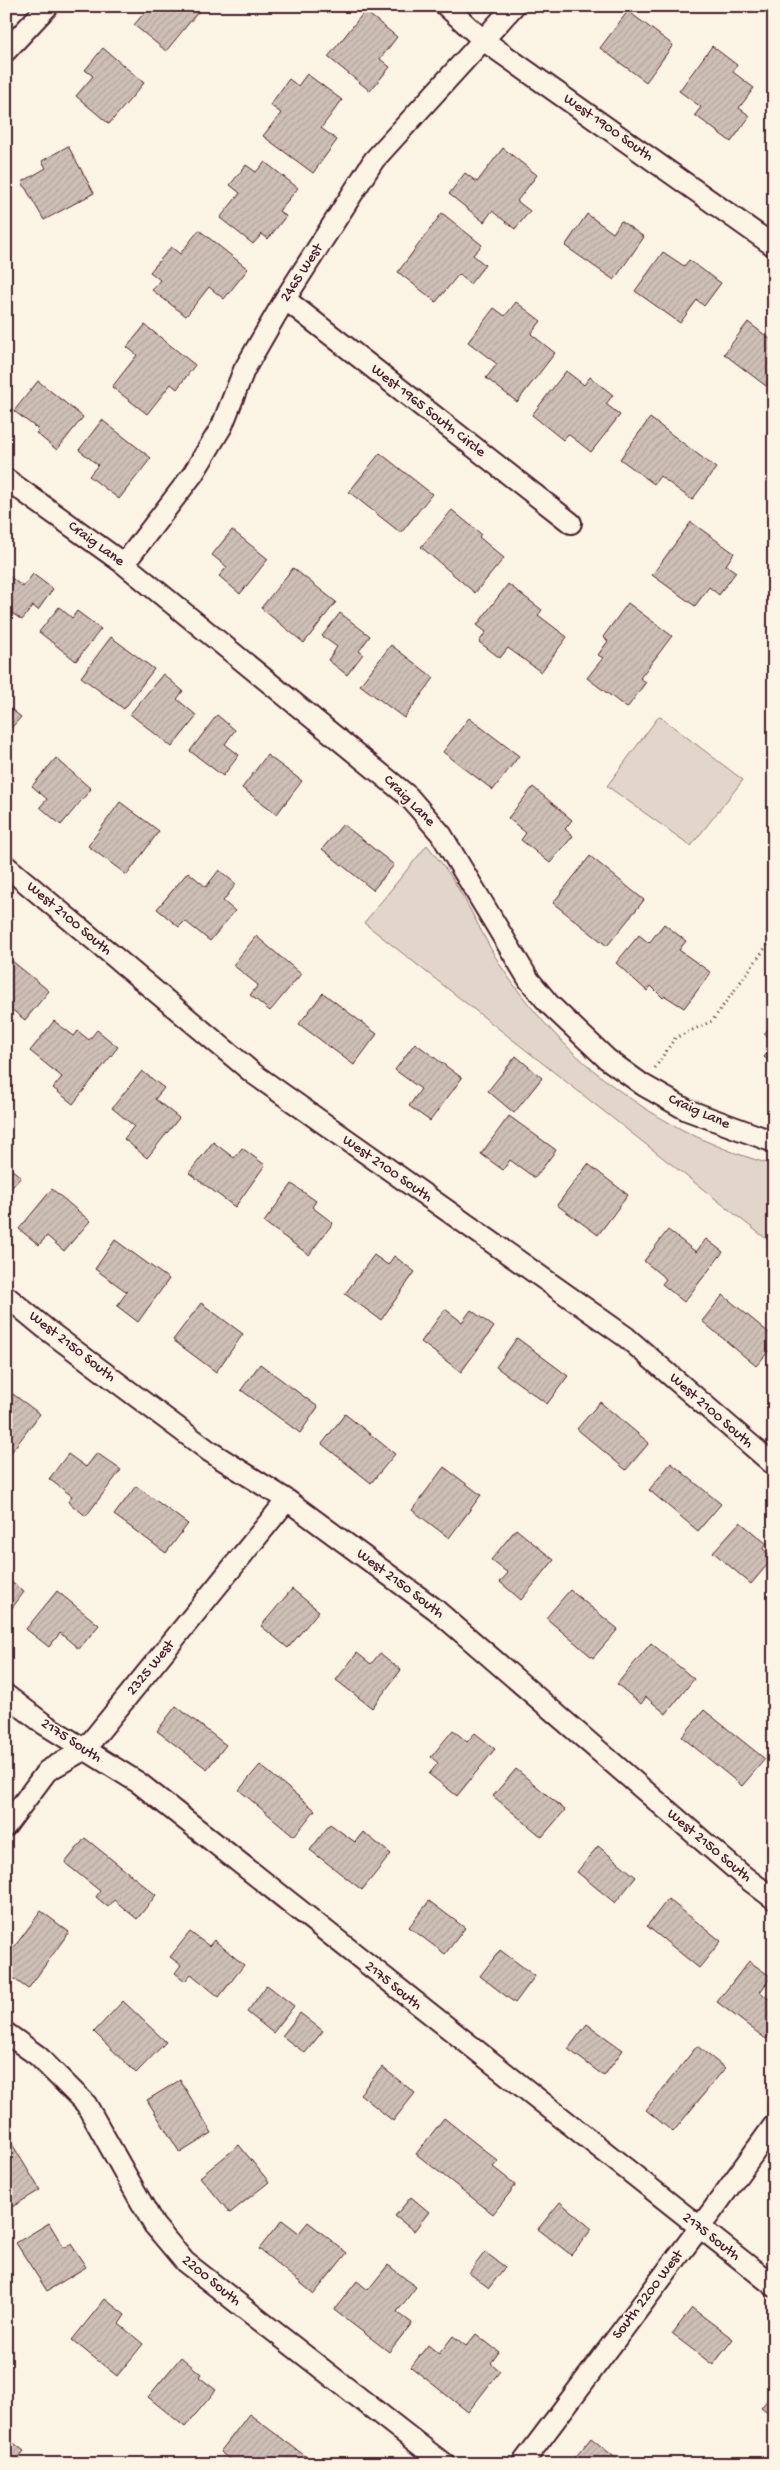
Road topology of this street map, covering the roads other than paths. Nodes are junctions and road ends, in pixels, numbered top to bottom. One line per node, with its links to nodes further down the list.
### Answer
1 (48, 6): 5 (street)
2 (446, 6): 4 (street, West 1900 South)
3 (514, 6): 4 (street, 2465 West)
4 (483, 40): 6 (street, West 1900 South); 7 (street, 2465 West)
5 (6, 51)
6 (774, 246)
7 (285, 299): 9 (street, West 1965 South Circle); 10 (street, 2465 West)
8 (6, 479): 10 (street, Craig Lane)
9 (571, 523)
10 (124, 564): 12 (street, Craig Lane)
11 (6, 866): 14 (street, West 2100 South)
12 (774, 1142)
13 (6, 1296): 15 (street, West 2150 South)
14 (774, 1465)
15 (287, 1500): 17 (street, 2325 West); 19 (street, West 2150 South)
16 (6, 1694): 17 (street, 2175 South)
17 (85, 1750): 18 (street, 2325 West); 22 (street, 2175 South)
18 (6, 1826)
19 (774, 1898)
20 (6, 2033): 24 (street, 2200 South)
21 (774, 2124): 22 (street, South 2200 West)
22 (698, 2228): 23 (street, 2175 South); 25 (street, South 2200 West)
23 (774, 2286)
24 (444, 2464)
25 (522, 2464)

